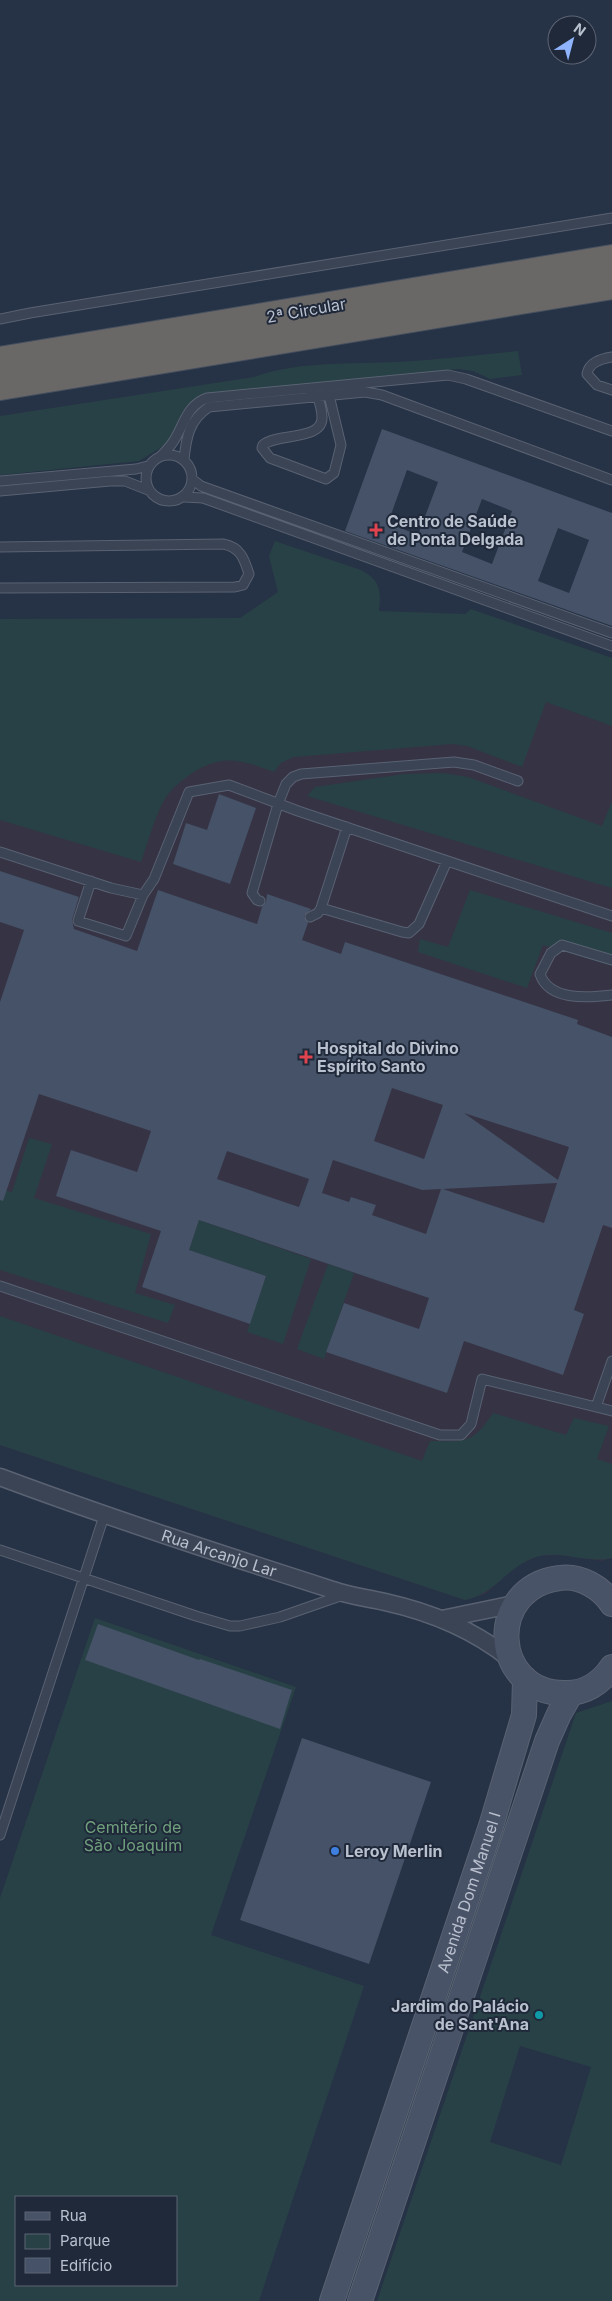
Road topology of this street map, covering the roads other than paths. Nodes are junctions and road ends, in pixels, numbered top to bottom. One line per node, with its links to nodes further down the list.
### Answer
1 (612, 218): 4 (lane)
2 (612, 259): 6 (highway, 2ª Circular)
3 (612, 285): 7 (highway, 2ª Circular)
4 (0, 320)
5 (612, 357): 9 (lane)
6 (0, 361)
7 (0, 386)
8 (328, 390): 10 (lane); 10 (lane); 11 (lane); 16 (lane)
9 (612, 390)
10 (317, 392): 12 (lane); 13 (lane)
11 (612, 431)
12 (161, 456): 13 (lane); 14 (lane)
13 (184, 460): 15 (lane)
14 (148, 466): 17 (lane); 18 (lane)
15 (192, 479): 20 (lane); 23 (lane)
16 (612, 480)
17 (0, 481)
18 (148, 490): 19 (lane); 20 (lane)
19 (0, 491)
20 (184, 496): 24 (lane)
21 (0, 547): 22 (lane)
22 (0, 588)
23 (612, 633)
24 (612, 646)
25 (518, 781): 26 (lane)
26 (278, 804): 27 (lane); 31 (lane); 32 (lane)
27 (347, 828): 29 (lane); 33 (lane)
28 (0, 852): 30 (lane)
29 (447, 861): 33 (lane); 34 (lane)
30 (92, 881): 31 (lane); 31 (lane)
31 (143, 895)
32 (260, 901)
33 (321, 908): 35 (lane)
34 (612, 916)
35 (310, 917)
36 (612, 960): 37 (lane)
37 (612, 996)
38 (0, 1286): 40 (lane)
39 (612, 1361): 40 (lane)
40 (596, 1407): 41 (lane)
41 (612, 1411)
42 (0, 1477): 43 (street, Rua Arcanjo Lar)
43 (104, 1516): 45 (lane); 47 (street, Rua Arcanjo Lar)
44 (0, 1550): 45 (lane)
45 (85, 1578): 47 (lane); 54 (lane)
46 (607, 1592): 48 (main road)
47 (344, 1594): 49 (street, Rua Arcanjo Lar)
48 (515, 1604): 49 (street); 50 (main road)
49 (442, 1619): 50 (street, Rua Arcanjo Lar)
50 (510, 1659): 52 (main road)
51 (612, 1667): 53 (main road)
52 (525, 1679): 53 (main road); 55 (main road, Avenida Dom Manuel I)
53 (572, 1694): 56 (main road, Avenida Dom Manuel I)
54 (0, 1835)
55 (332, 2301)
56 (360, 2301)

